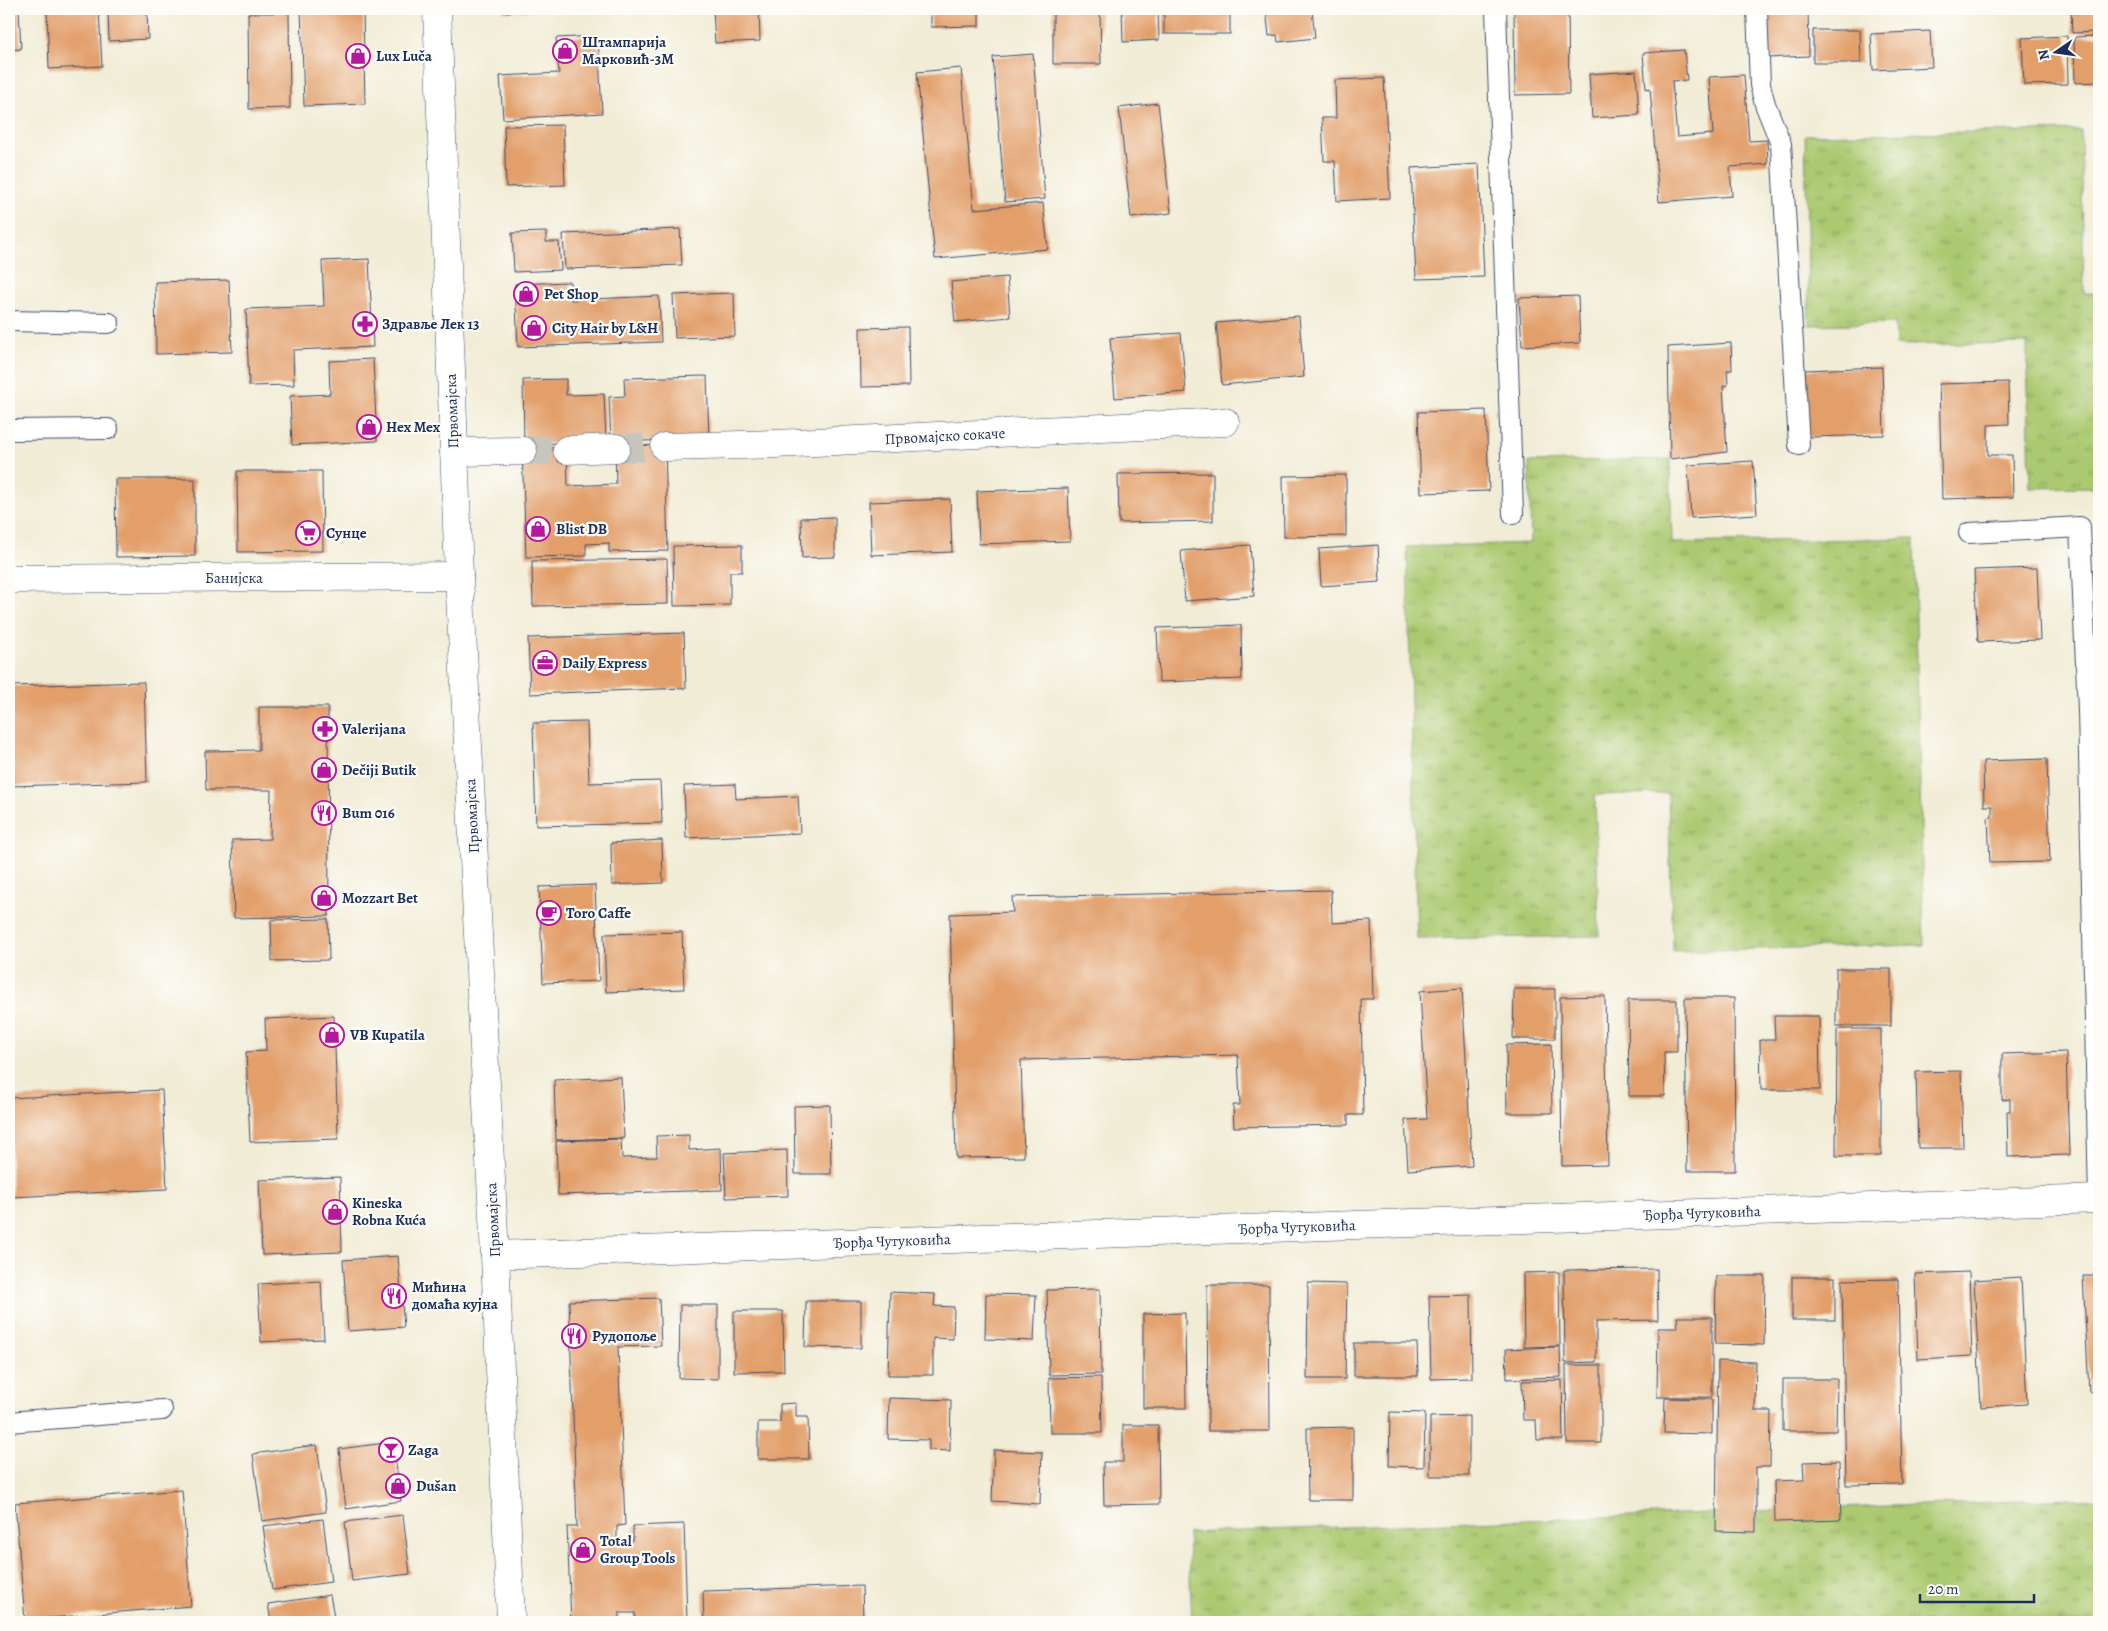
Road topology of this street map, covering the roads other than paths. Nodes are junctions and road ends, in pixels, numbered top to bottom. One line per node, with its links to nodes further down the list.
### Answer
1 (437, 9): 14 (street, Првомајска)
2 (1496, 9): 15 (lane)
3 (1757, 9): 9 (lane)
4 (9, 321): 5 (lane)
5 (109, 323)
6 (1225, 422): 10 (street, Првомајско сокаче)
7 (108, 429): 8 (lane)
8 (9, 430)
9 (1799, 445)
10 (665, 447)
11 (616, 448): 12 (street)
12 (567, 450)
13 (523, 451): 14 (street)
14 (454, 452): 17 (street, Првомајска)
15 (1513, 514)
16 (1969, 533): 19 (lane)
17 (459, 576): 18 (street, Банијска); 21 (street, Првомајска)
18 (9, 579)
19 (2093, 710): 20 (lane)
20 (2099, 1199): 21 (street, Ђорђа Чутуковића)
21 (495, 1255): 24 (street, Првомајска)
22 (162, 1410): 23 (lane)
23 (9, 1422)
24 (512, 1622)

